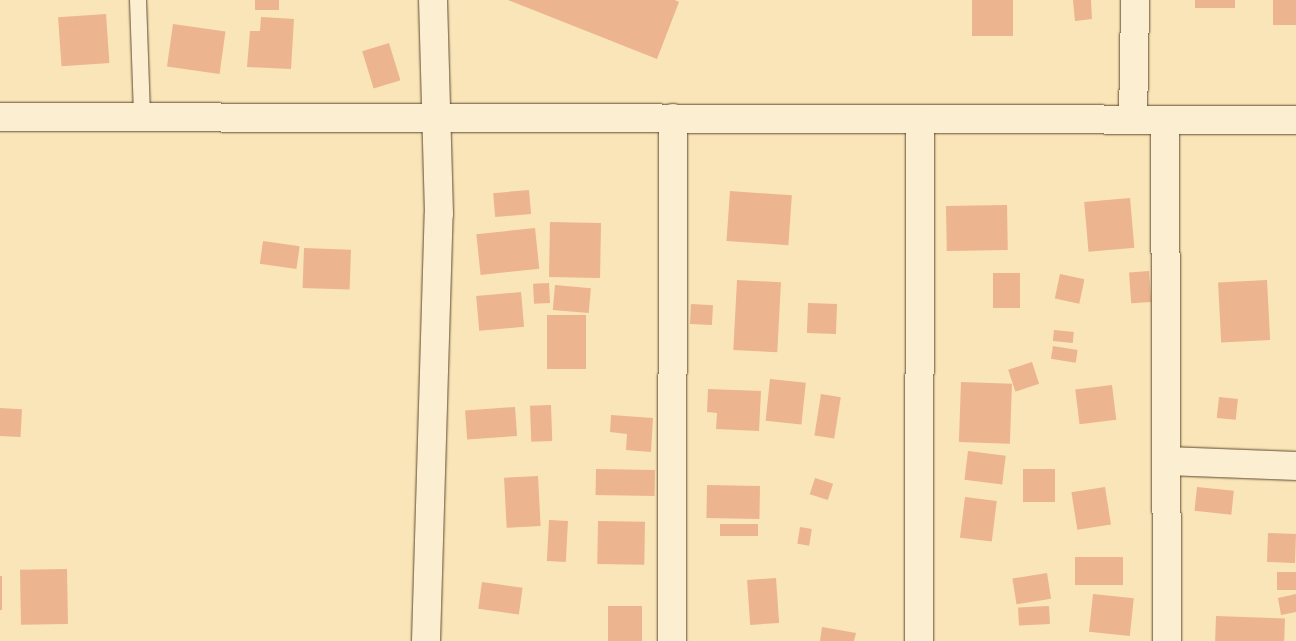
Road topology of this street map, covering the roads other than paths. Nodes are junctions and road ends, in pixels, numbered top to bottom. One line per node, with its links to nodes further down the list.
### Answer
1 (138, 0): 5 (lane)
2 (432, 0): 6 (street)
3 (1135, 0): 9 (street)
4 (0, 117): 5 (street)
5 (142, 117): 6 (street)
6 (434, 118): 7 (street); 14 (street)
7 (673, 118): 8 (street); 15 (street)
8 (920, 119): 9 (street); 16 (street)
9 (1133, 120): 10 (street)
10 (1165, 120): 11 (street); 12 (street)
11 (1296, 120)
12 (1168, 461): 13 (street); 17 (street)
13 (1296, 466)
14 (426, 641)
15 (672, 641)
16 (919, 641)
17 (1167, 641)

